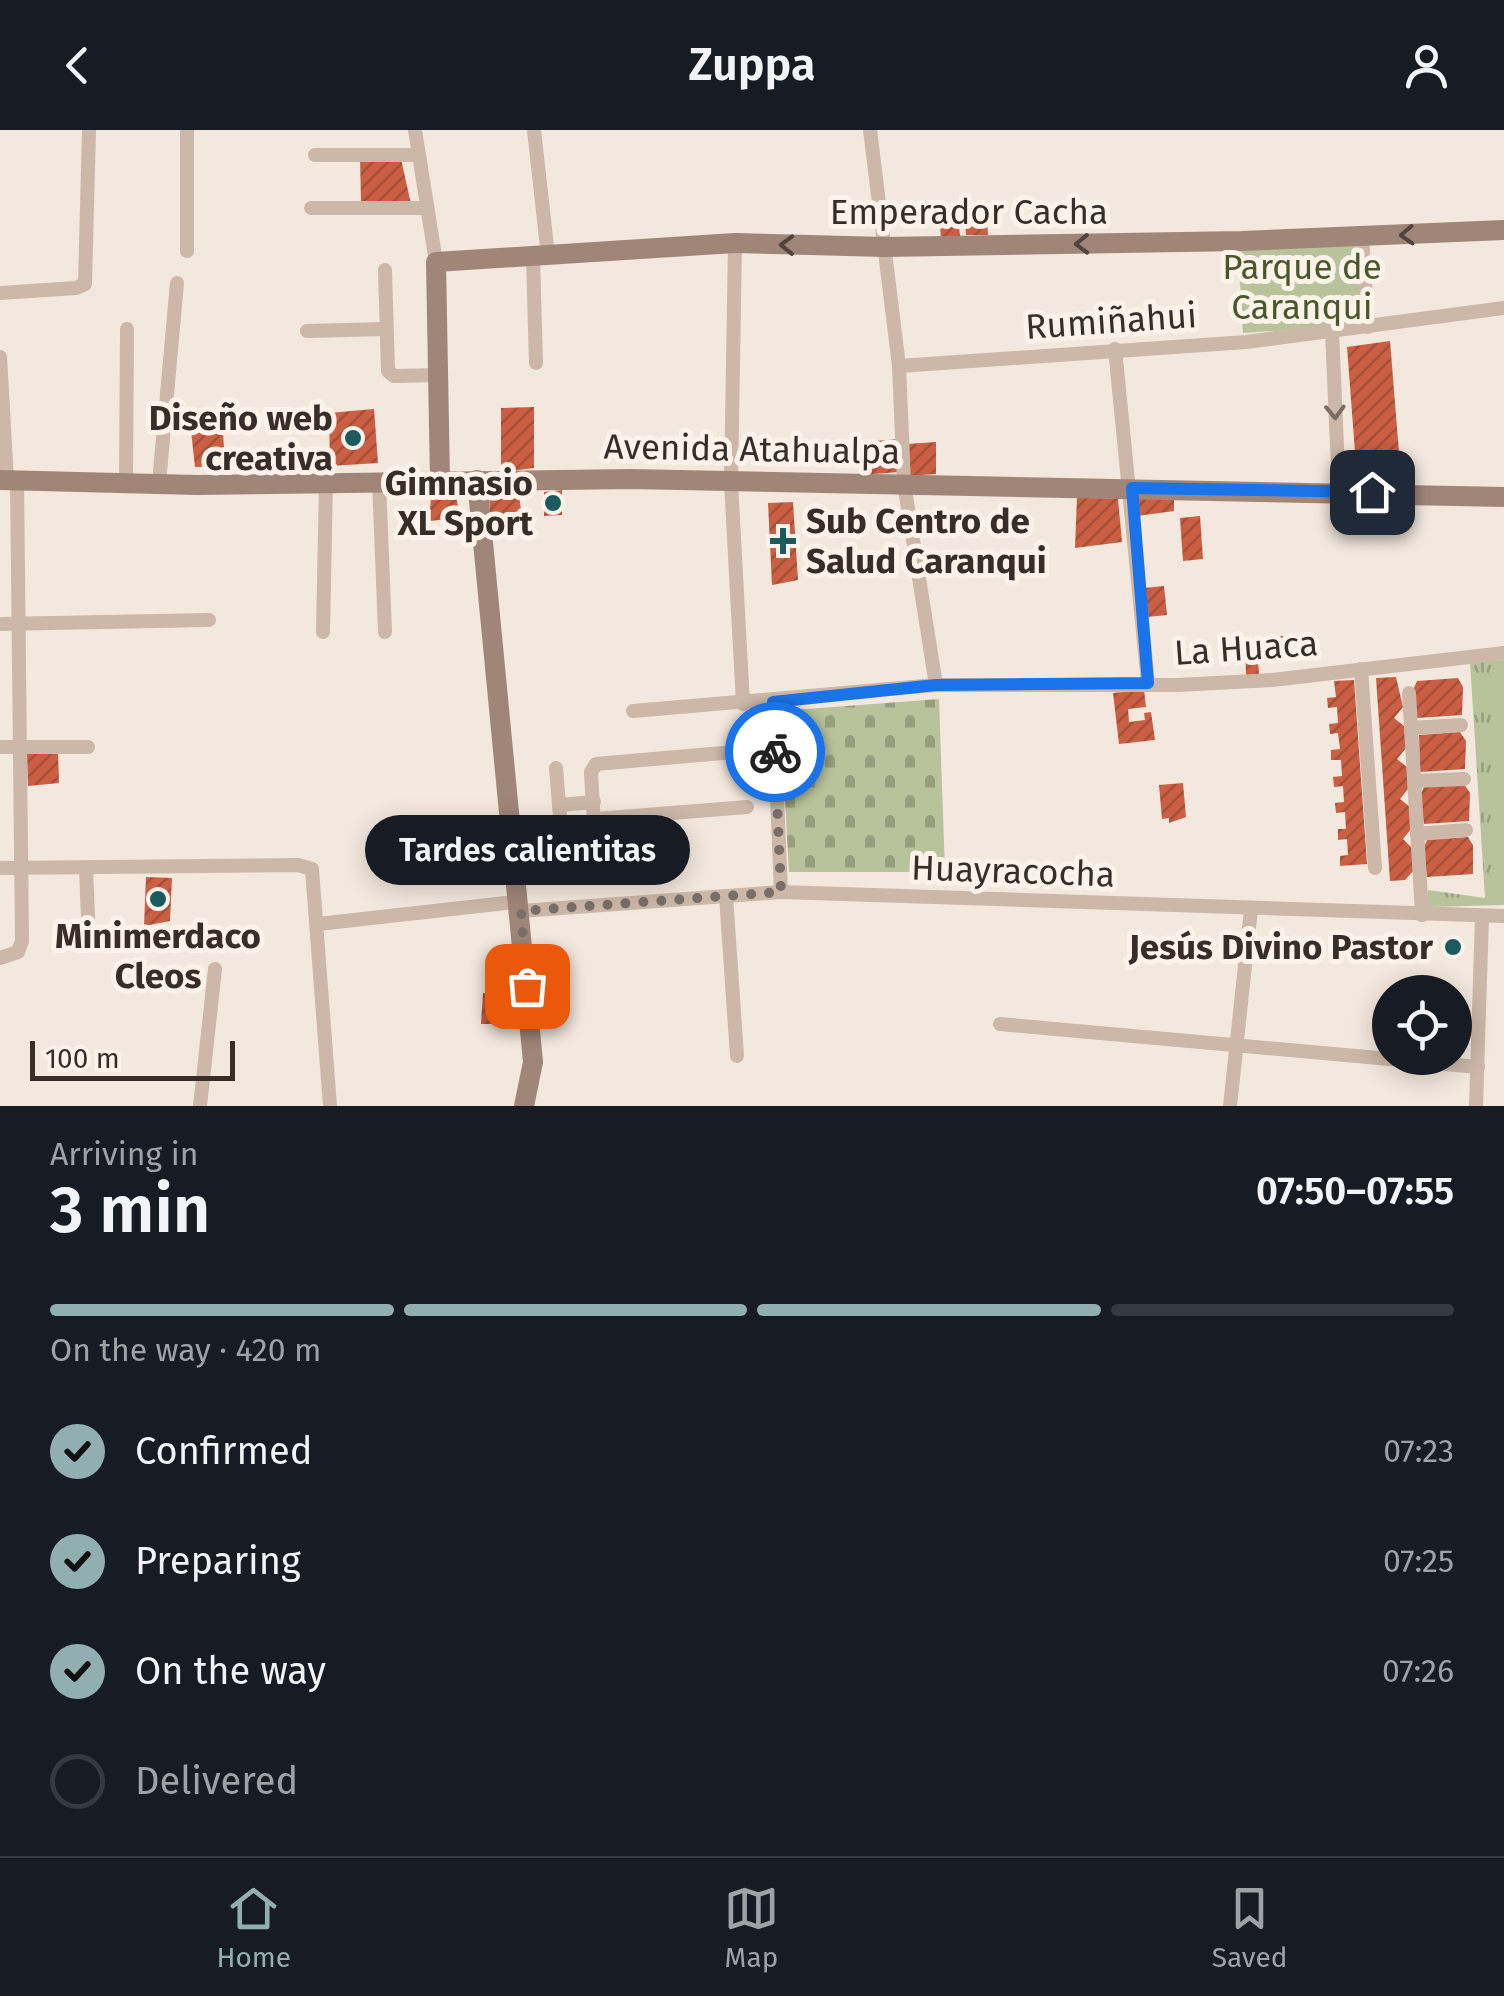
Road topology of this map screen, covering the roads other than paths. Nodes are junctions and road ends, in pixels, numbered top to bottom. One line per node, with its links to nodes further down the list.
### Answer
1 (88, 130): 19 (street)
2 (187, 130): 14 (street)
3 (415, 130): 7 (street)
4 (534, 130): 15 (street)
5 (870, 130): 13 (street)
6 (314, 155): 7 (street)
7 (418, 156): 9 (street)
8 (312, 208): 9 (street)
9 (427, 208): 16 (street)
10 (1504, 230): 11 (street, Emperador Cacha, one-way to 11)
11 (1362, 237): 13 (street, Emperador Cacha, one-way to 13); 21 (street)
12 (734, 244): 13 (street, Emperador Cacha, one-way to 12); 15 (street, Emperador Cacha); 36 (street)
13 (885, 247): 29 (street)
14 (187, 251)
15 (540, 257): 16 (street, Emperador Cacha); 28 (street)
16 (436, 262): 30 (street)
17 (385, 270): 23 (street)
18 (176, 283): 38 (street)
19 (0, 293)
20 (1504, 308): 21 (street, Rumiñahui)
21 (1368, 327): 25 (street, Rumiñahui)
22 (127, 329): 37 (street)
23 (386, 329): 24 (street); 30 (street)
24 (307, 332)
25 (1332, 332): 26 (street, Rumiñahui); 41 (street, one-way to 41)
26 (1115, 349): 29 (street, Rumiñahui); 40 (street)
27 (0, 356): 31 (street)
28 (536, 362)
29 (900, 366): 39 (street)
30 (441, 375): 32 (street)
31 (8, 480): 37 (street, Avenida Atahualpa); 45 (street)
32 (440, 480): 33 (street, Avenida Atahualpa); 35 (street, Avenida Atahualpa)
33 (476, 480): 36 (street, Avenida Atahualpa); 72 (street)
34 (326, 482): 35 (street, Avenida Atahualpa); 38 (street, Avenida Atahualpa); 46 (street)
35 (380, 482): 47 (street)
36 (731, 482): 39 (street, Avenida Atahualpa); 54 (street)
37 (126, 483): 38 (street, Avenida Atahualpa)
38 (160, 483)
39 (904, 484): 40 (street, Avenida Atahualpa); 51 (street)
40 (1132, 488): 41 (street, Avenida Atahualpa); 50 (street)
41 (1339, 491): 42 (street, Avenida Atahualpa)
42 (1504, 497)
43 (209, 620): 45 (street)
44 (0, 624): 45 (street)
45 (19, 624): 60 (street)
46 (323, 632)
47 (384, 632)
48 (1504, 653): 49 (street, La Huaca)
49 (1362, 669): 50 (street, La Huaca); 76 (street)
50 (1148, 683): 51 (street, La Huaca)
51 (936, 685): 53 (street, La Huaca)
52 (1409, 693): 57 (street)
53 (773, 702): 54 (street, La Huaca); 77 (street)
54 (743, 704): 55 (street, La Huaca)
55 (633, 711)
56 (1461, 725): 57 (street)
57 (1411, 728): 64 (street)
58 (0, 747): 60 (street)
59 (88, 747): 60 (street)
60 (21, 748): 74 (street)
61 (746, 751): 65 (street)
62 (556, 768): 66 (street)
63 (1464, 779): 64 (street)
64 (1414, 782): 70 (street)
65 (594, 802): 66 (street); 68 (street)
66 (559, 806): 71 (street)
67 (747, 807): 68 (street)
68 (596, 820): 71 (street)
69 (1466, 830): 70 (street)
70 (1417, 834): 81 (street)
71 (563, 847): 72 (street)
72 (515, 850): 79 (street)
73 (0, 868): 74 (street)
74 (23, 868): 75 (street); 86 (street)
75 (86, 868): 84 (street); 85 (street)
76 (1375, 868)
77 (781, 892): 78 (street, Huayracocha); 80 (street, Huayracocha)
78 (726, 896): 79 (street, Huayracocha); 90 (street)
79 (514, 907): 84 (street, Huayracocha); 94 (street)
80 (1251, 910): 81 (street, Huayracocha); 89 (street)
81 (1422, 915): 82 (street, Huayracocha)
82 (1482, 916): 83 (street, Huayracocha); 91 (street)
83 (1504, 916)
84 (318, 924): 93 (street)
85 (89, 942)
86 (0, 958)
87 (215, 969): 92 (street)
88 (1000, 1024): 89 (street)
89 (1236, 1047): 91 (street); 95 (street)
90 (737, 1056)
91 (1478, 1068): 96 (street)
92 (200, 1106)
93 (330, 1106)
94 (524, 1106)
95 (1230, 1106)
96 (1476, 1106)

